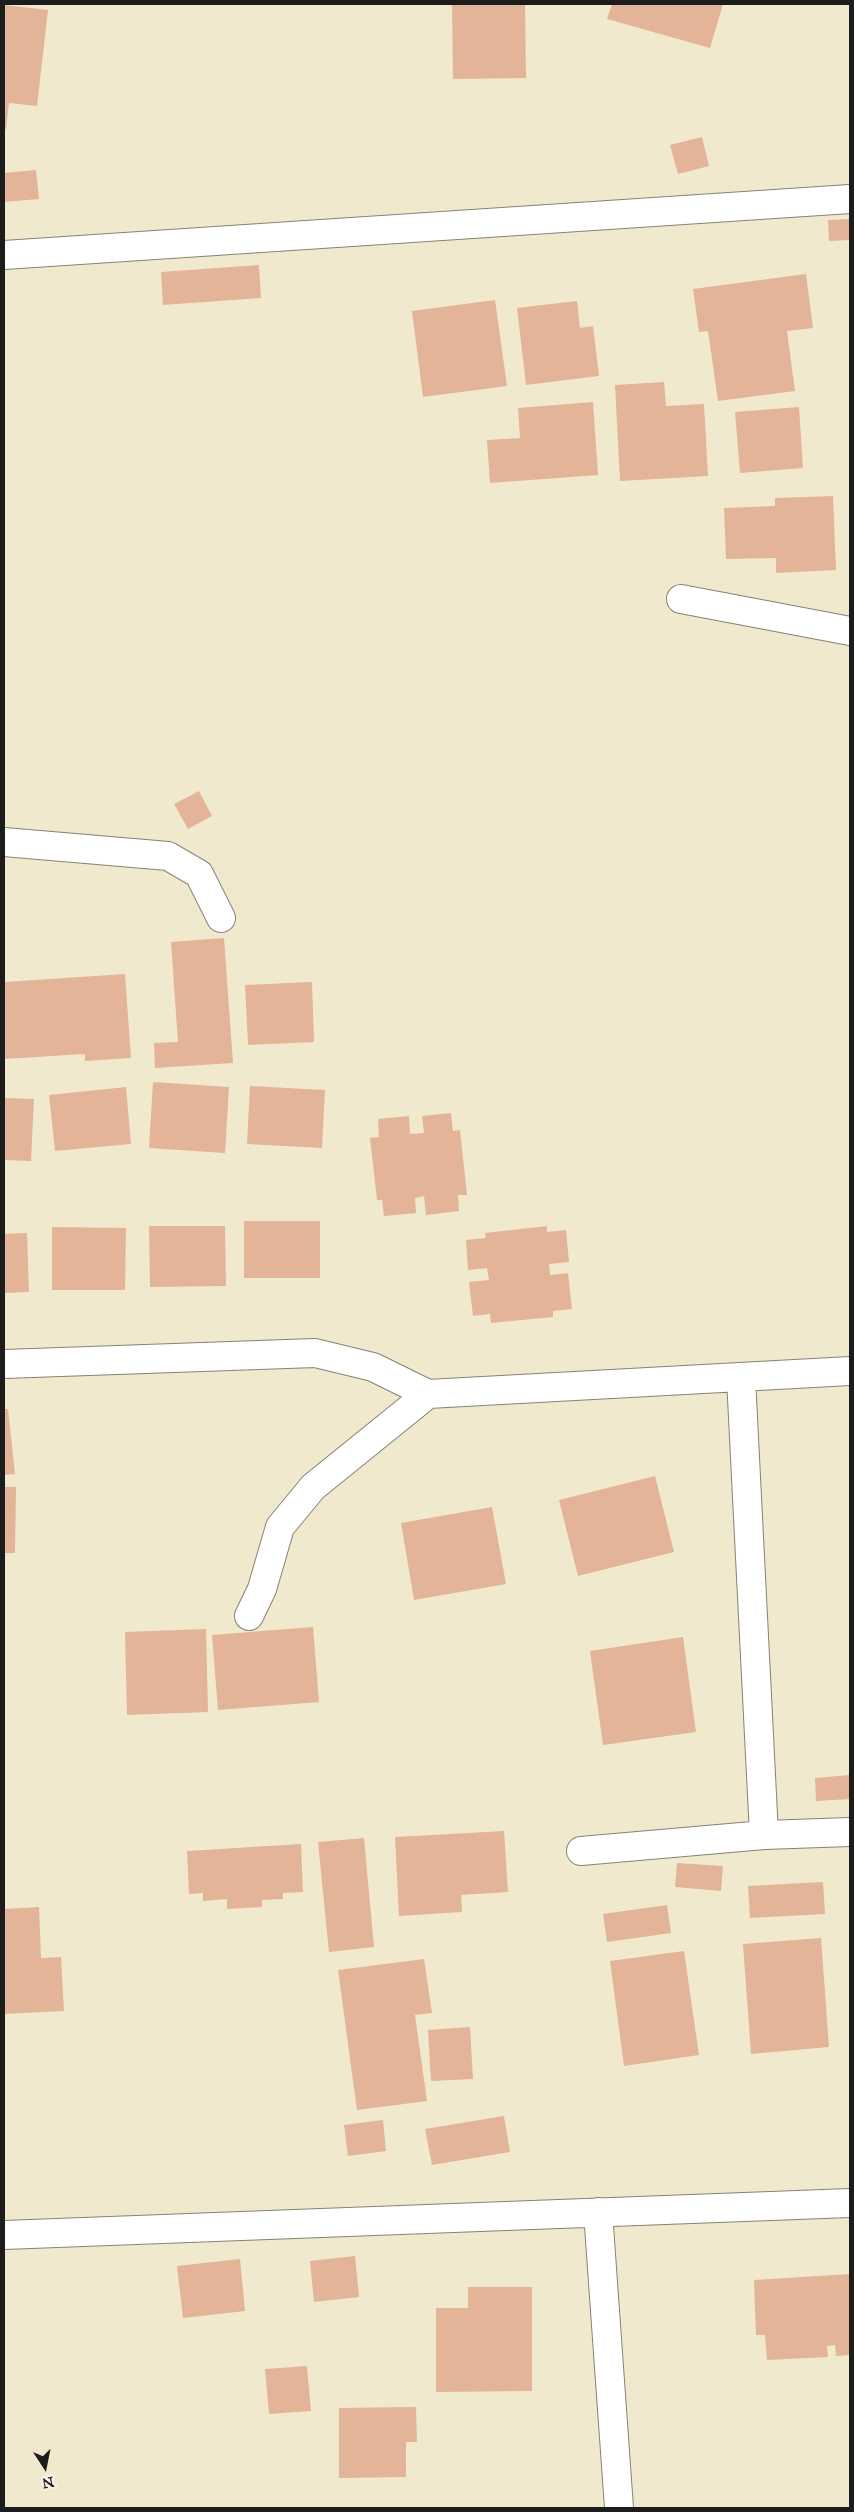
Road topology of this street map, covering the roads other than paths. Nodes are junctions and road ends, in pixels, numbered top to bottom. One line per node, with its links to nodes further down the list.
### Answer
1 (850, 199): 2 (street)
2 (4, 255)
3 (681, 599): 4 (street)
4 (850, 631)
5 (4, 842): 6 (street)
6 (221, 918)
7 (4, 1364): 10 (street)
8 (850, 1371): 9 (street)
9 (741, 1378): 10 (street); 13 (street)
10 (428, 1394): 11 (street)
11 (250, 1616)
12 (850, 1832): 13 (street)
13 (764, 1836): 14 (street)
14 (581, 1851)
15 (850, 2203): 16 (street)
16 (598, 2212): 17 (street); 18 (street)
17 (4, 2235)
18 (619, 2508)

